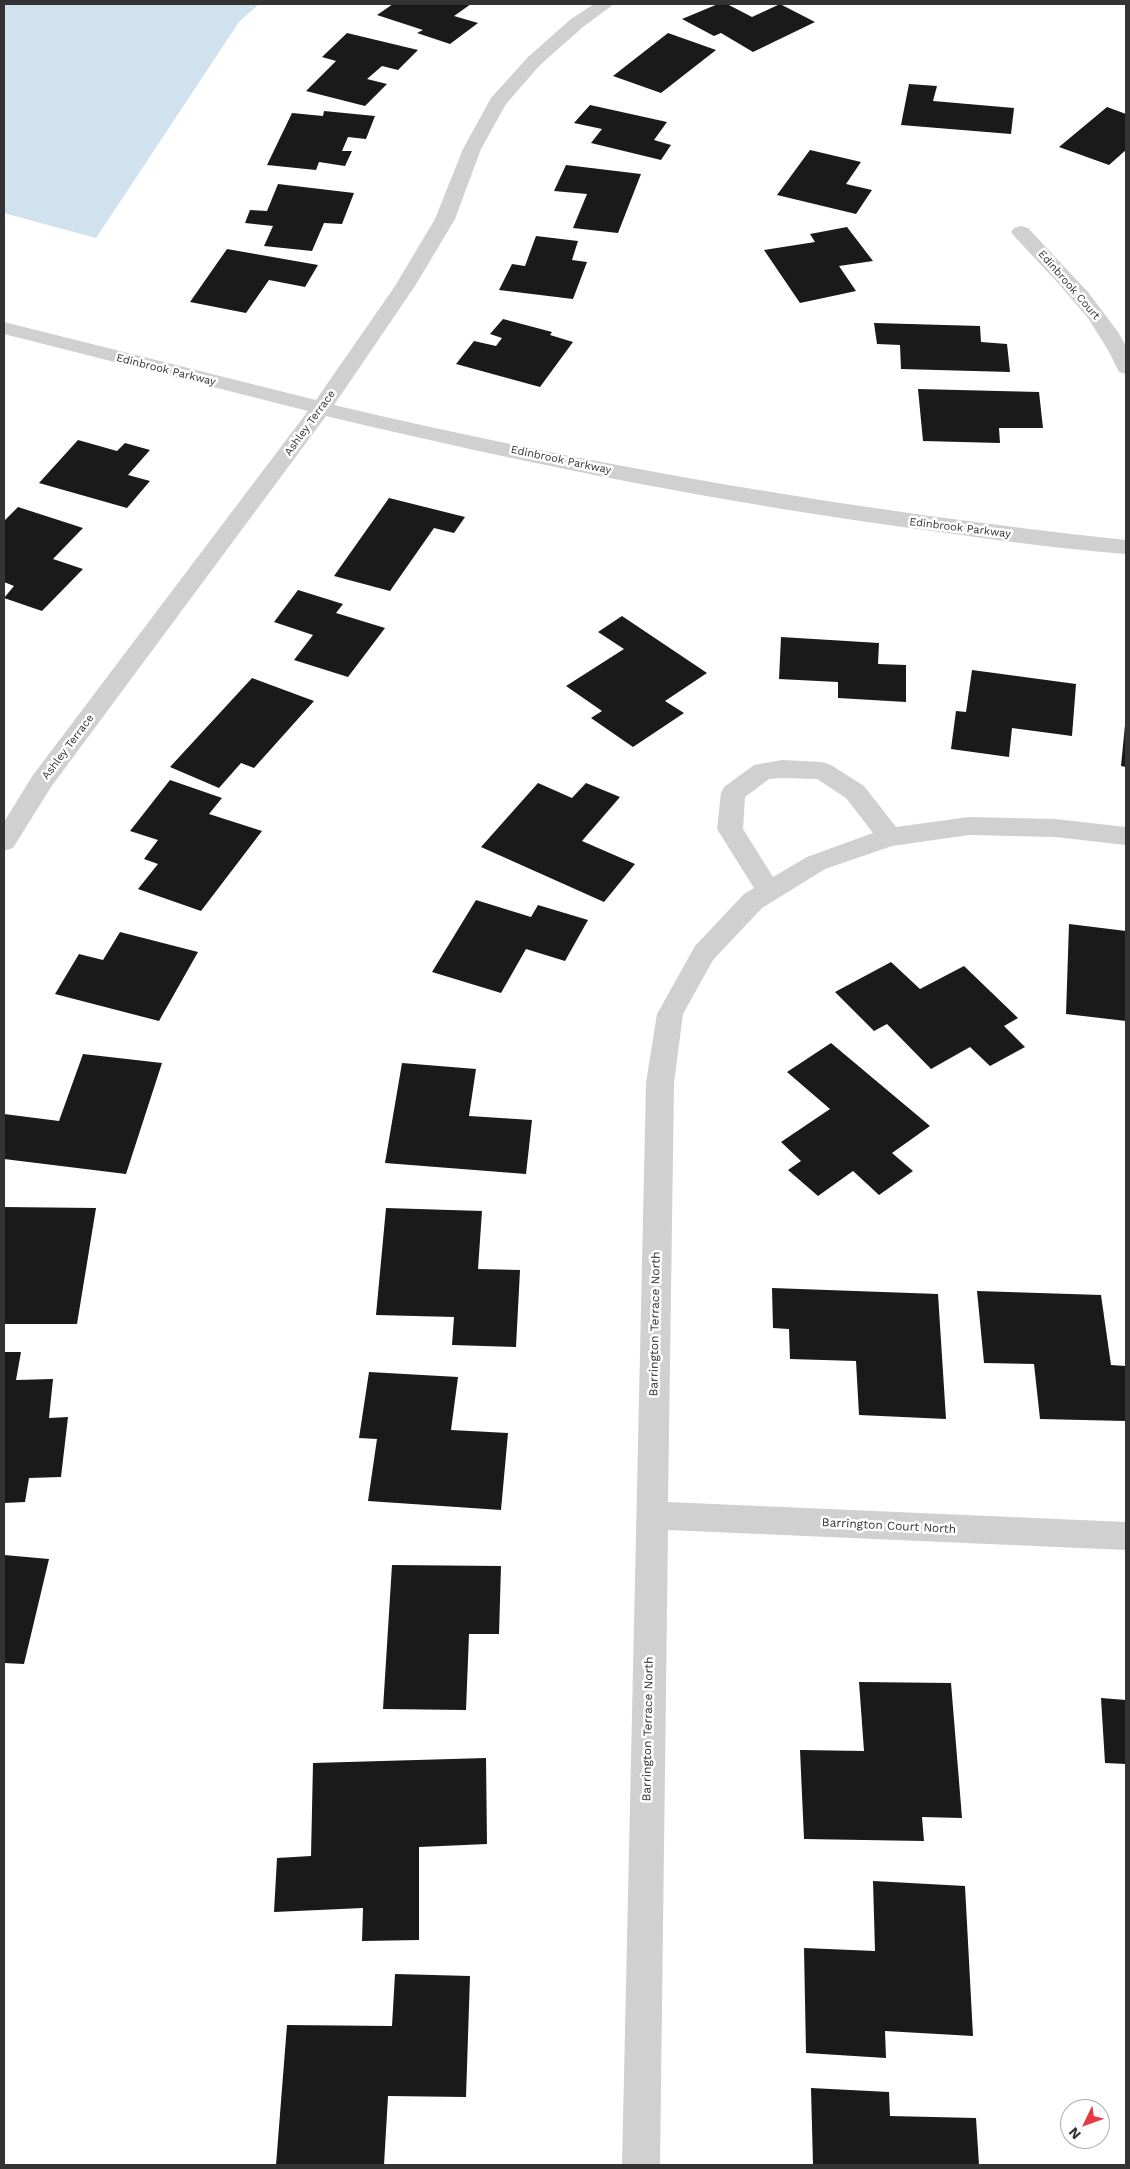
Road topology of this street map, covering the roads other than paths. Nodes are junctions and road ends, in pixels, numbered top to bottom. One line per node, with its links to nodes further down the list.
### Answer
1 (605, 4): 5 (street, Ashley Terrace)
2 (1021, 232): 4 (street, Edinbrook Court)
3 (4, 328): 5 (street, Edinbrook Parkway)
4 (1126, 368)
5 (321, 408): 6 (street, Edinbrook Parkway); 9 (street, Ashley Terrace)
6 (1126, 547)
7 (1126, 836): 8 (street, Barrington Terrace North)
8 (890, 837): 10 (street, Barrington Terrace North); 10 (street)
9 (4, 842)
10 (769, 892): 11 (street, Barrington Terrace North)
11 (651, 1515): 12 (street, Barrington Court North); 13 (street, Barrington Terrace North)
12 (1126, 1536)
13 (641, 2165)

